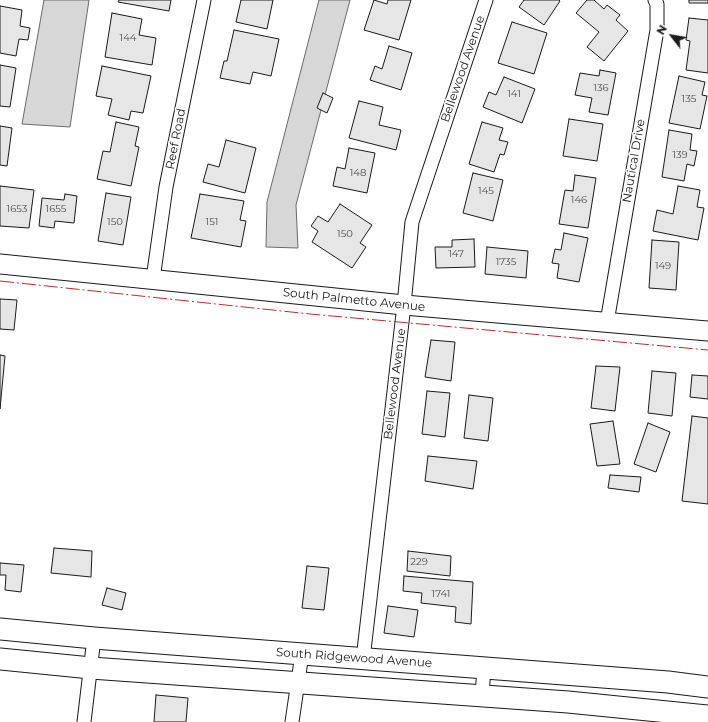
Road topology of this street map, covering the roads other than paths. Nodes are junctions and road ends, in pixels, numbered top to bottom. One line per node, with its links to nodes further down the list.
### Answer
1 (204, 0): 5 (street, Reef Road)
2 (486, 0): 6 (street, Bellewood Avenue)
3 (655, 0): 7 (street, Nautical Drive)
4 (0, 264): 5 (street, South Palmetto Avenue)
5 (153, 279): 6 (street, South Palmetto Avenue)
6 (404, 305): 7 (street, South Palmetto Avenue); 13 (street, Bellewood Avenue)
7 (607, 322): 8 (street, South Palmetto Avenue)
8 (708, 331)
9 (0, 629): 10 (main road, South Ridgewood Avenue)
10 (94, 638): 11 (main road, South Ridgewood Avenue); 14 (street)
11 (302, 654): 13 (main road, South Ridgewood Avenue); 16 (street)
12 (0, 659): 14 (main road)
13 (363, 659): 15 (main road, South Ridgewood Avenue)
14 (91, 668): 16 (main road); 20 (street)
15 (484, 668): 17 (main road, South Ridgewood Avenue); 18 (street)
16 (298, 682): 18 (main road); 21 (street)
17 (708, 687)
18 (482, 695): 19 (main road)
19 (708, 716)
20 (84, 722)
21 (292, 722)

